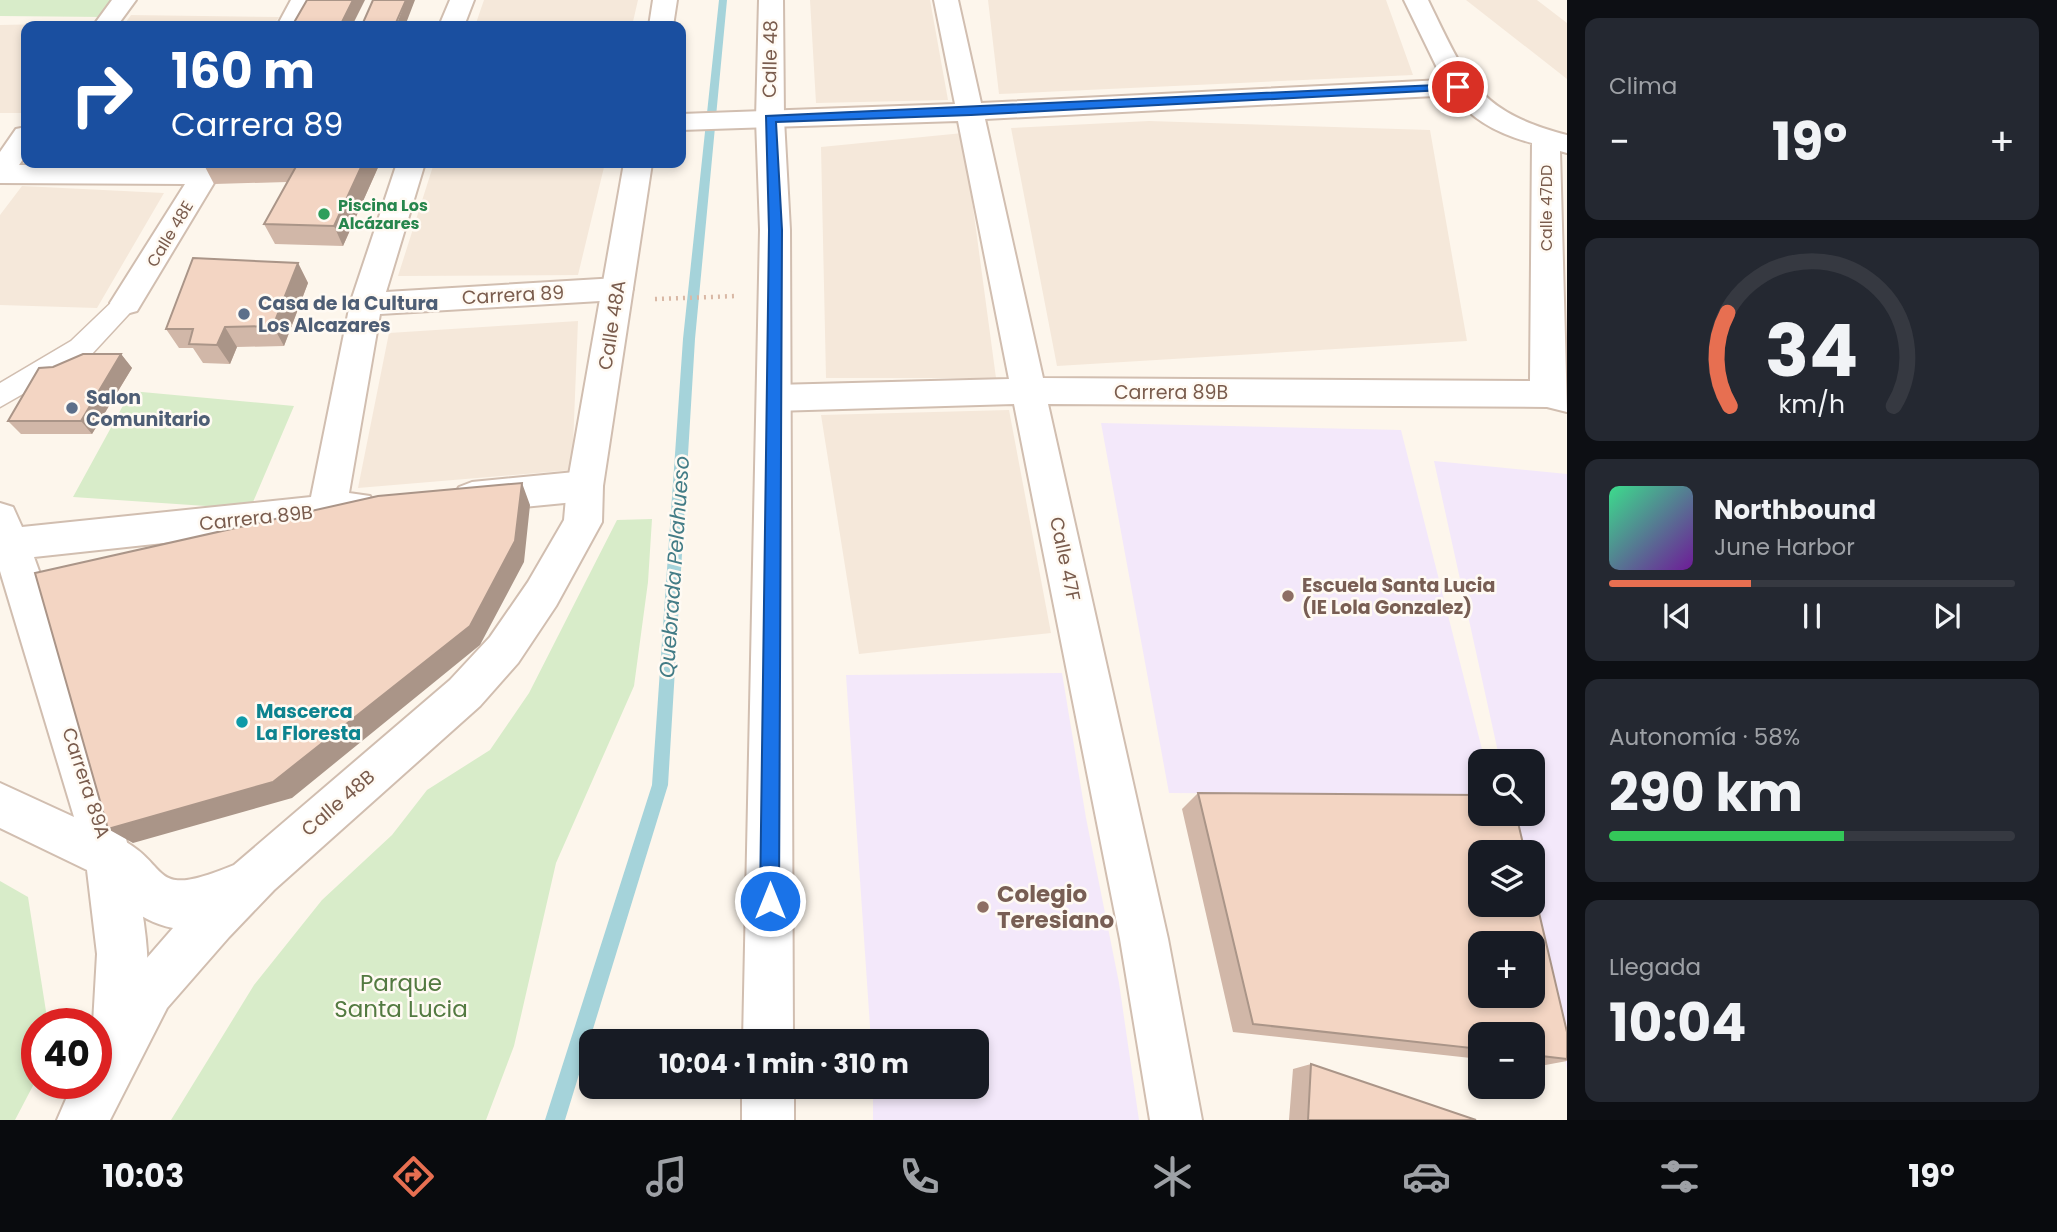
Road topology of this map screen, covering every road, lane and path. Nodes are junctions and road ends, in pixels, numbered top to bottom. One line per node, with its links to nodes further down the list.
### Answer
1 (124, 0): 8 (street)
2 (303, 0): 9 (street)
3 (462, 0): 10 (street)
4 (665, 0): 11 (street)
5 (771, 0): 14 (street, Calle 48)
6 (946, 0): 13 (street, Calle 47F)
7 (1416, 0): 12 (street, Calle 47DD)
8 (109, 21)
9 (292, 21)
10 (454, 21)
11 (661, 21)
12 (1458, 87): 13 (street); 17 (street, Calle 47DD)
13 (971, 112): 14 (street); 26 (street, Calle 47F)
14 (759, 119): 15 (street); 22 (street, Calle 48)
15 (686, 122)
16 (21, 142): 21 (street)
17 (1557, 142): 28 (street, Calle 47DD)
18 (409, 168): 25 (street)
19 (637, 168): 23 (street, Calle 48A)
20 (209, 169): 21 (street); 24 (street, Calle 48E)
21 (0, 173)
22 (774, 294): 23 (path); 29 (street, Calle 48)
23 (616, 295): 25 (street, Carrera 89); 30 (street, Calle 48A)
24 (126, 303): 27 (street)
25 (366, 304): 33 (street)
26 (1030, 391): 28 (street, Carrera 89B); 29 (street, Carrera 89B); 43 (street, Calle 47F)
27 (0, 396)
28 (1557, 396)
29 (774, 398): 38 (street, Calle 48)
30 (585, 486): 31 (street); 37 (street, Calle 48B)
31 (435, 500)
32 (395, 504): 33 (street, Carrera 89B)
33 (327, 510): 34 (street, Carrera 89B)
34 (5, 531): 36 (street, Carrera 89A)
35 (0, 805): 36 (street)
36 (110, 857): 37 (street); 39 (street, Carrera 89A)
37 (258, 874): 39 (street, Calle 48B)
38 (768, 1029)
39 (113, 1056): 41 (street, Calle 48B)
40 (768, 1099): 42 (street)
41 (83, 1120)
42 (768, 1120)
43 (1176, 1120)

